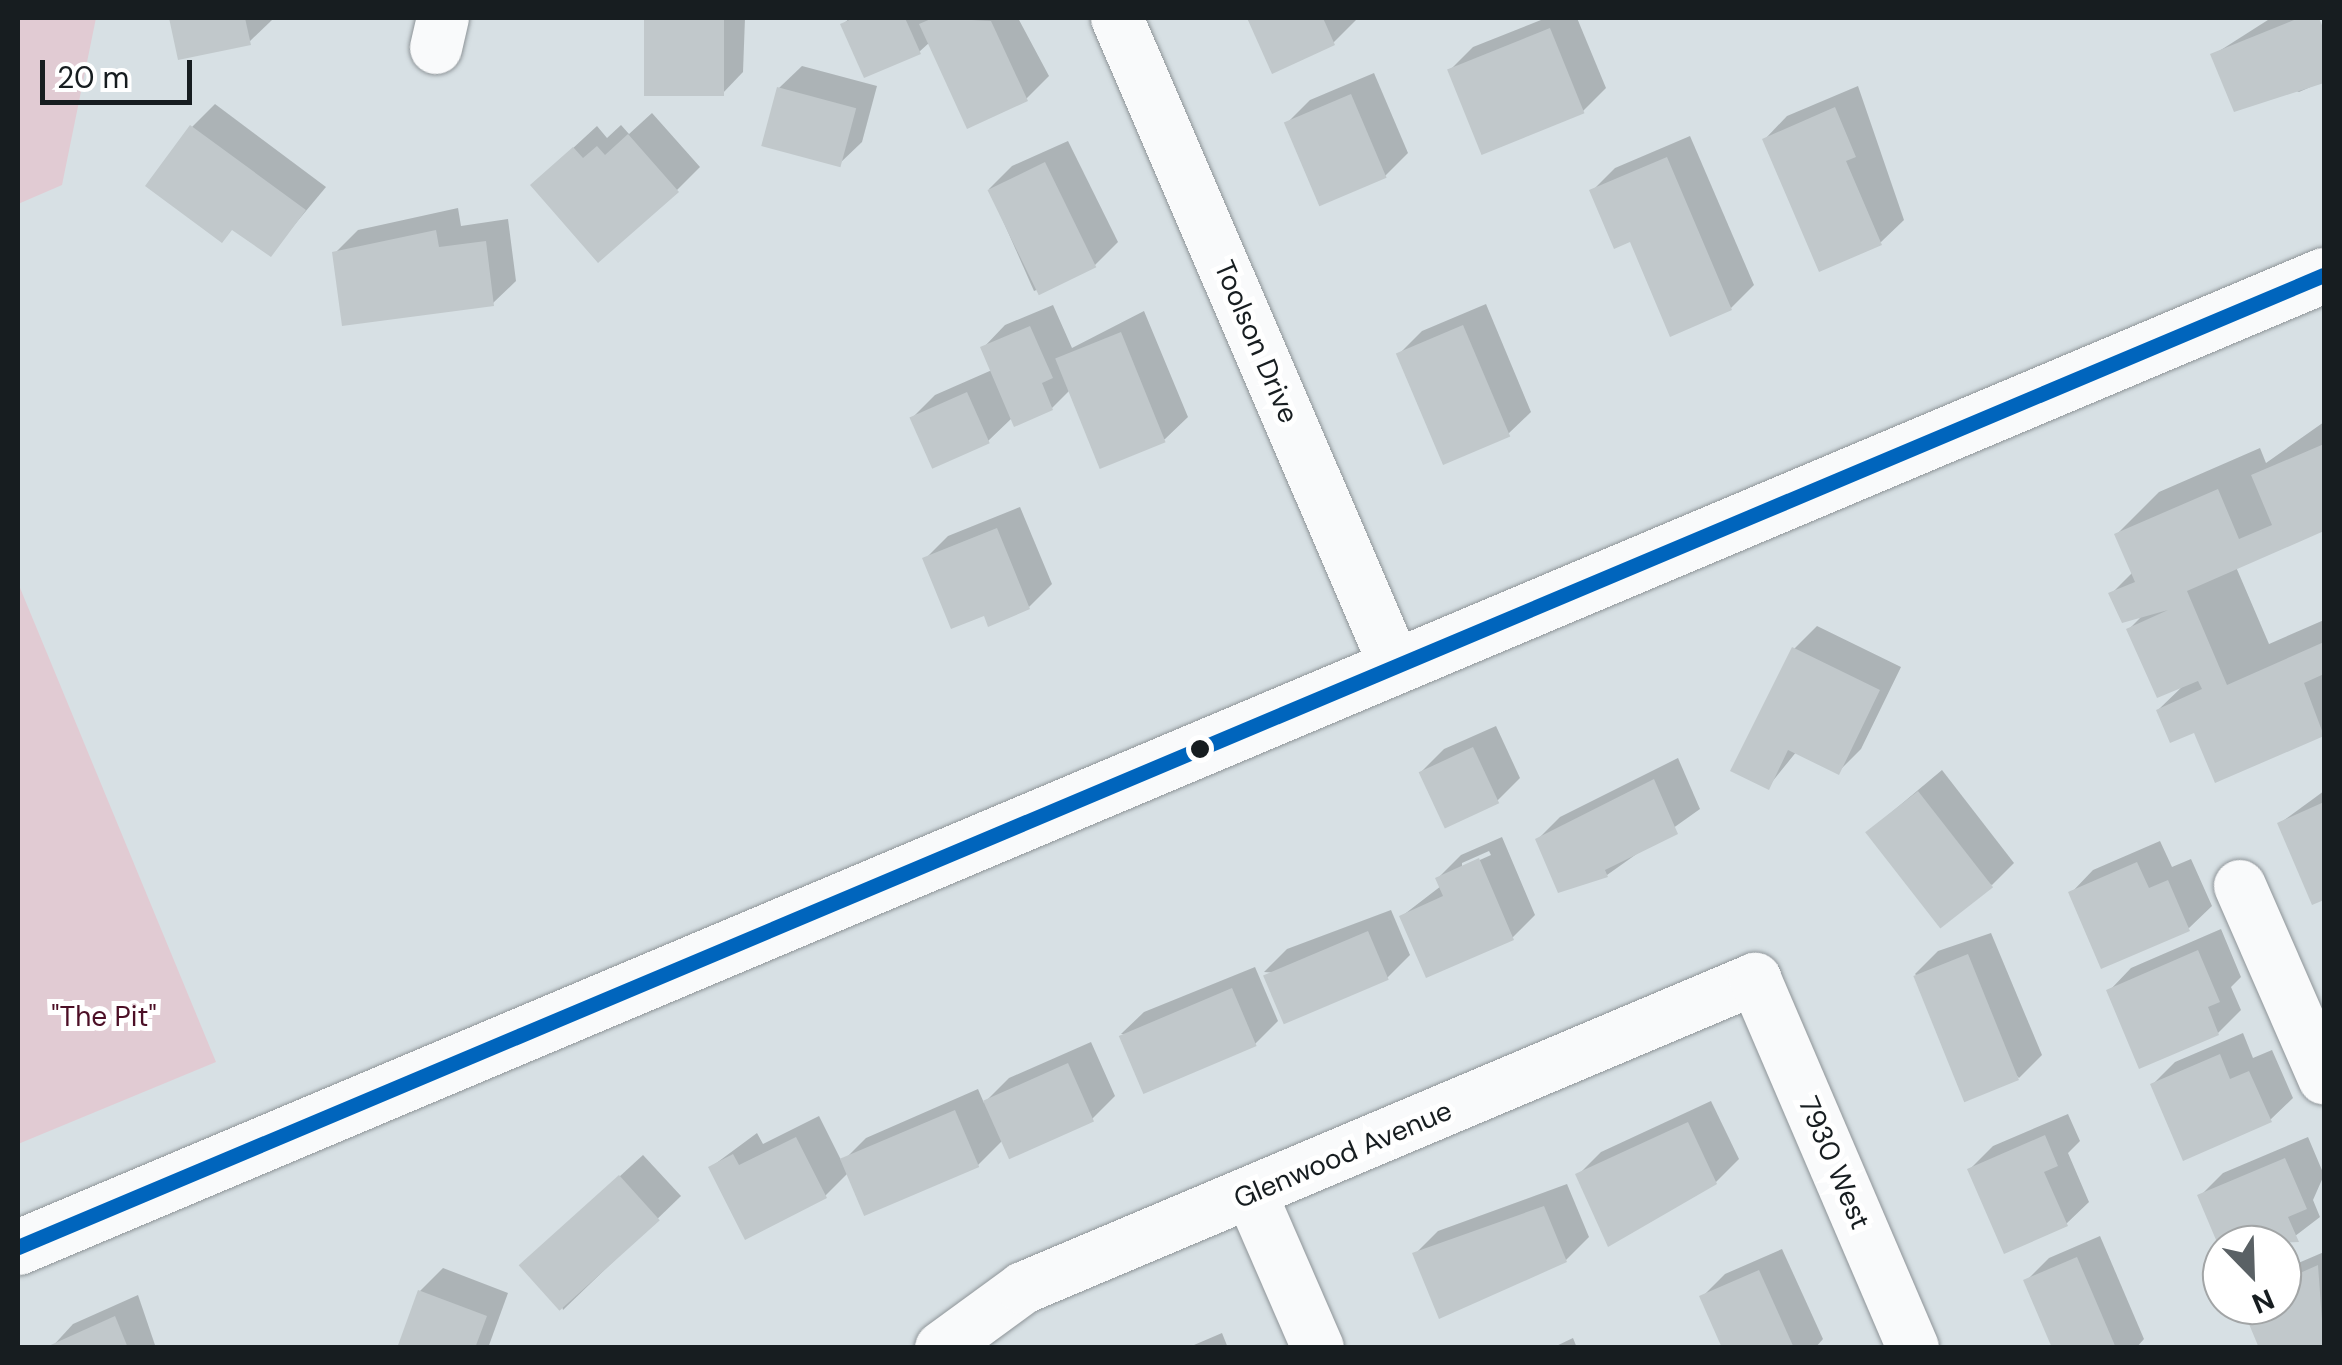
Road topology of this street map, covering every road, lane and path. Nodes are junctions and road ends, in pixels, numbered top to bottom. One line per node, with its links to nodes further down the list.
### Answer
1 (1116, 18): 3 (street, Toolson Drive)
2 (2324, 275): 3 (main road)
3 (1396, 668): 9 (main road)
4 (2240, 886): 6 (street)
5 (1756, 979): 8 (street, Glenwood Avenue); 12 (street, 7930 West)
6 (2308, 995): 7 (street)
7 (2324, 1078)
8 (1252, 1194): 10 (street, Glenwood Avenue); 11 (street)
9 (18, 1247)
10 (942, 1348)
11 (1318, 1348)
12 (1913, 1348)

